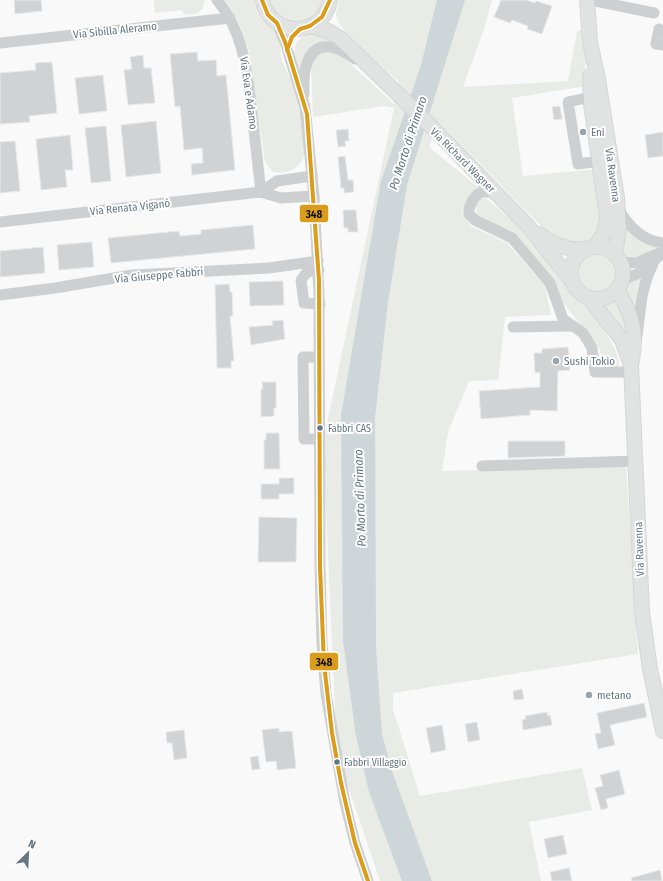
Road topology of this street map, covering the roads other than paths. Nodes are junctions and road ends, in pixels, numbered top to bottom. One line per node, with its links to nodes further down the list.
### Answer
1 (216, 0): 7 (street, Via Eva e Adamo)
2 (262, 0): 8 (main road)
3 (587, 0): 16 (main road, Via Ravenna)
4 (591, 0): 6 (street)
5 (329, 4): 9 (main road, Via Richard Wagner); 11 (main road, Via Richard Wagner)
6 (654, 14)
7 (230, 18): 12 (street, Via Sibilla Aleramo); 20 (street, Via Eva e Adamo)
8 (277, 23): 9 (main road, Via Richard Wagner); 14 (street)
9 (305, 28): 11 (main road, Via Richard Wagner); 14 (street)
10 (659, 29): 13 (street)
11 (340, 38): 15 (main road, Via Richard Wagner)
12 (0, 43)
13 (663, 45)
14 (287, 50): 17 (street)
15 (381, 79): 17 (street, Via Richard Wagner); 21 (main road, Via Richard Wagner)
16 (596, 97): 18 (main road, Via Ravenna); 18 (street); 23 (main road, Via Ravenna)
17 (303, 99): 19 (street)
18 (600, 161): 27 (main road, Via Ravenna)
19 (312, 176): 20 (street, Via Renata Viganò); 22 (street)
20 (261, 192): 22 (street, Via Renata Viganò); 24 (street, Via Renata Viganò)
21 (496, 193): 25 (main road, Via Richard Wagner); 37 (street)
22 (314, 196): 31 (street)
23 (618, 209): 26 (street); 29 (main road, Via Ravenna)
24 (0, 222)
25 (527, 225): 27 (main road, Via Richard Wagner); 32 (main road, Via Richard Wagner)
26 (663, 243)
27 (590, 248): 29 (main road); 32 (main road, Via Ravenna)
28 (663, 251): 29 (street); 30 (street)
29 (618, 258): 33 (main road, Via Ravenna)
30 (653, 264): 33 (street); 39 (street)
31 (318, 266): 34 (street, Via Giuseppe Fabbri); 36 (street); 36 (street)
32 (572, 281): 35 (main road, Via Ravenna)
33 (620, 284): 35 (main road); 39 (main road, Via Ravenna)
34 (0, 295)
35 (588, 297): 41 (main road, Via Ravenna)
36 (320, 304): 40 (street)
37 (572, 326): 38 (street); 41 (street)
38 (513, 327)
39 (635, 348): 41 (main road, Via Ravenna)
40 (319, 357): 42 (street); 42 (street)
41 (632, 369): 43 (main road, Via Ravenna)
42 (319, 439): 46 (street)
43 (636, 461): 44 (street); 45 (main road, Via Ravenna)
44 (482, 466)
45 (663, 731)
46 (368, 881)

